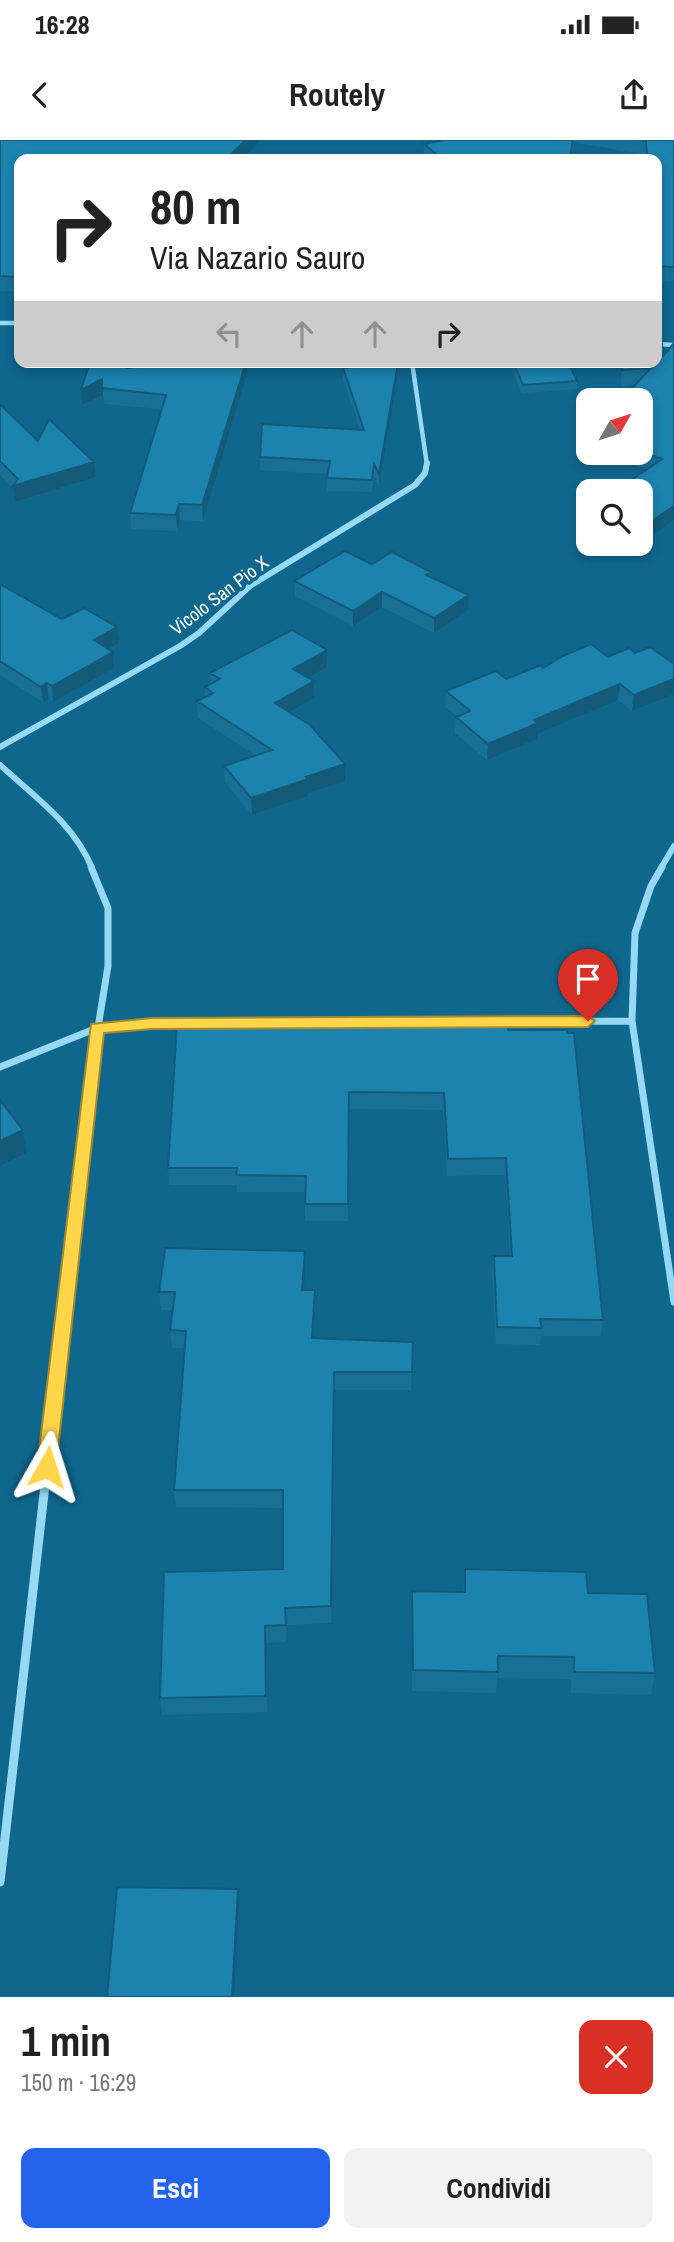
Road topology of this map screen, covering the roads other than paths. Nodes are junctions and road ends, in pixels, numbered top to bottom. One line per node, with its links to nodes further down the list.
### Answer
1 (413, 368): 2 (street, Vicolo San Pio X)
2 (0, 747)
3 (0, 765): 8 (street)
4 (674, 846): 5 (street)
5 (632, 1021): 7 (street); 10 (street)
6 (193, 1023): 8 (street)
7 (329, 1023)
8 (97, 1028): 9 (street); 11 (street)
9 (0, 1067)
10 (674, 1302)
11 (0, 1882)

